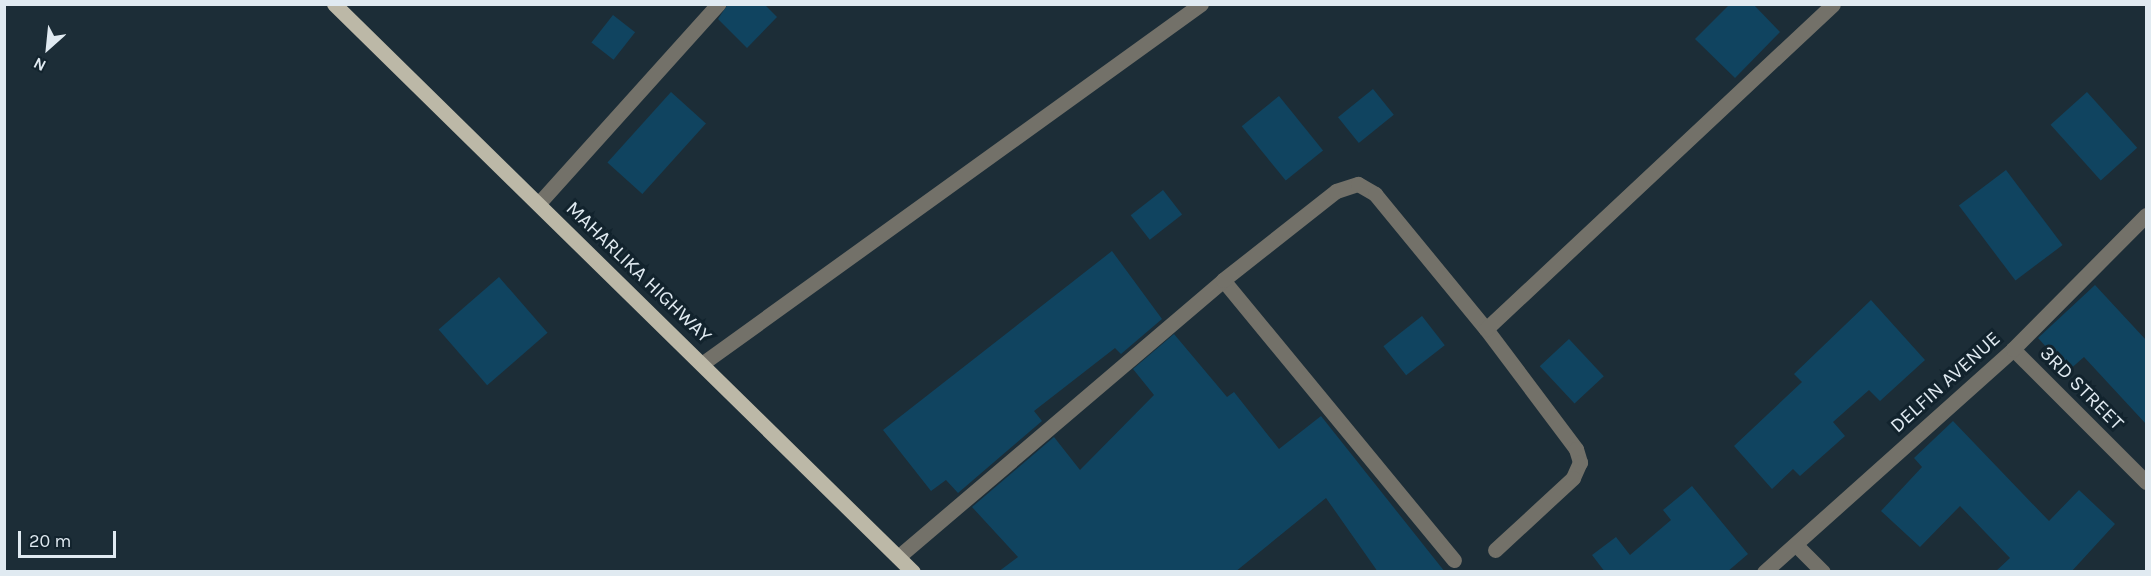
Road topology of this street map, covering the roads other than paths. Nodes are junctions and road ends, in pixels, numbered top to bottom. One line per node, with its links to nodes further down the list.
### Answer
1 (718, 4): 5 (street)
2 (1201, 4): 10 (street)
3 (1833, 4): 8 (street)
4 (335, 5): 5 (main road, MAHARLIKA HIGHWAY)
5 (539, 203): 10 (main road, MAHARLIKA HIGHWAY)
6 (2146, 215): 9 (street, DELFIN AVENUE)
7 (1223, 280): 8 (street); 14 (street); 15 (street)
8 (1486, 329): 13 (street)
9 (2013, 349): 11 (street, 3RD STREET); 12 (street, DELFIN AVENUE)
10 (703, 363): 14 (main road, MAHARLIKA HIGHWAY)
11 (2146, 482)
12 (1796, 545): 17 (street, DELFIN AVENUE); 18 (street)
13 (1495, 550)
14 (898, 557): 16 (main road, MAHARLIKA HIGHWAY)
15 (1454, 560)
16 (913, 572)
17 (1764, 572)
18 (1823, 572)

